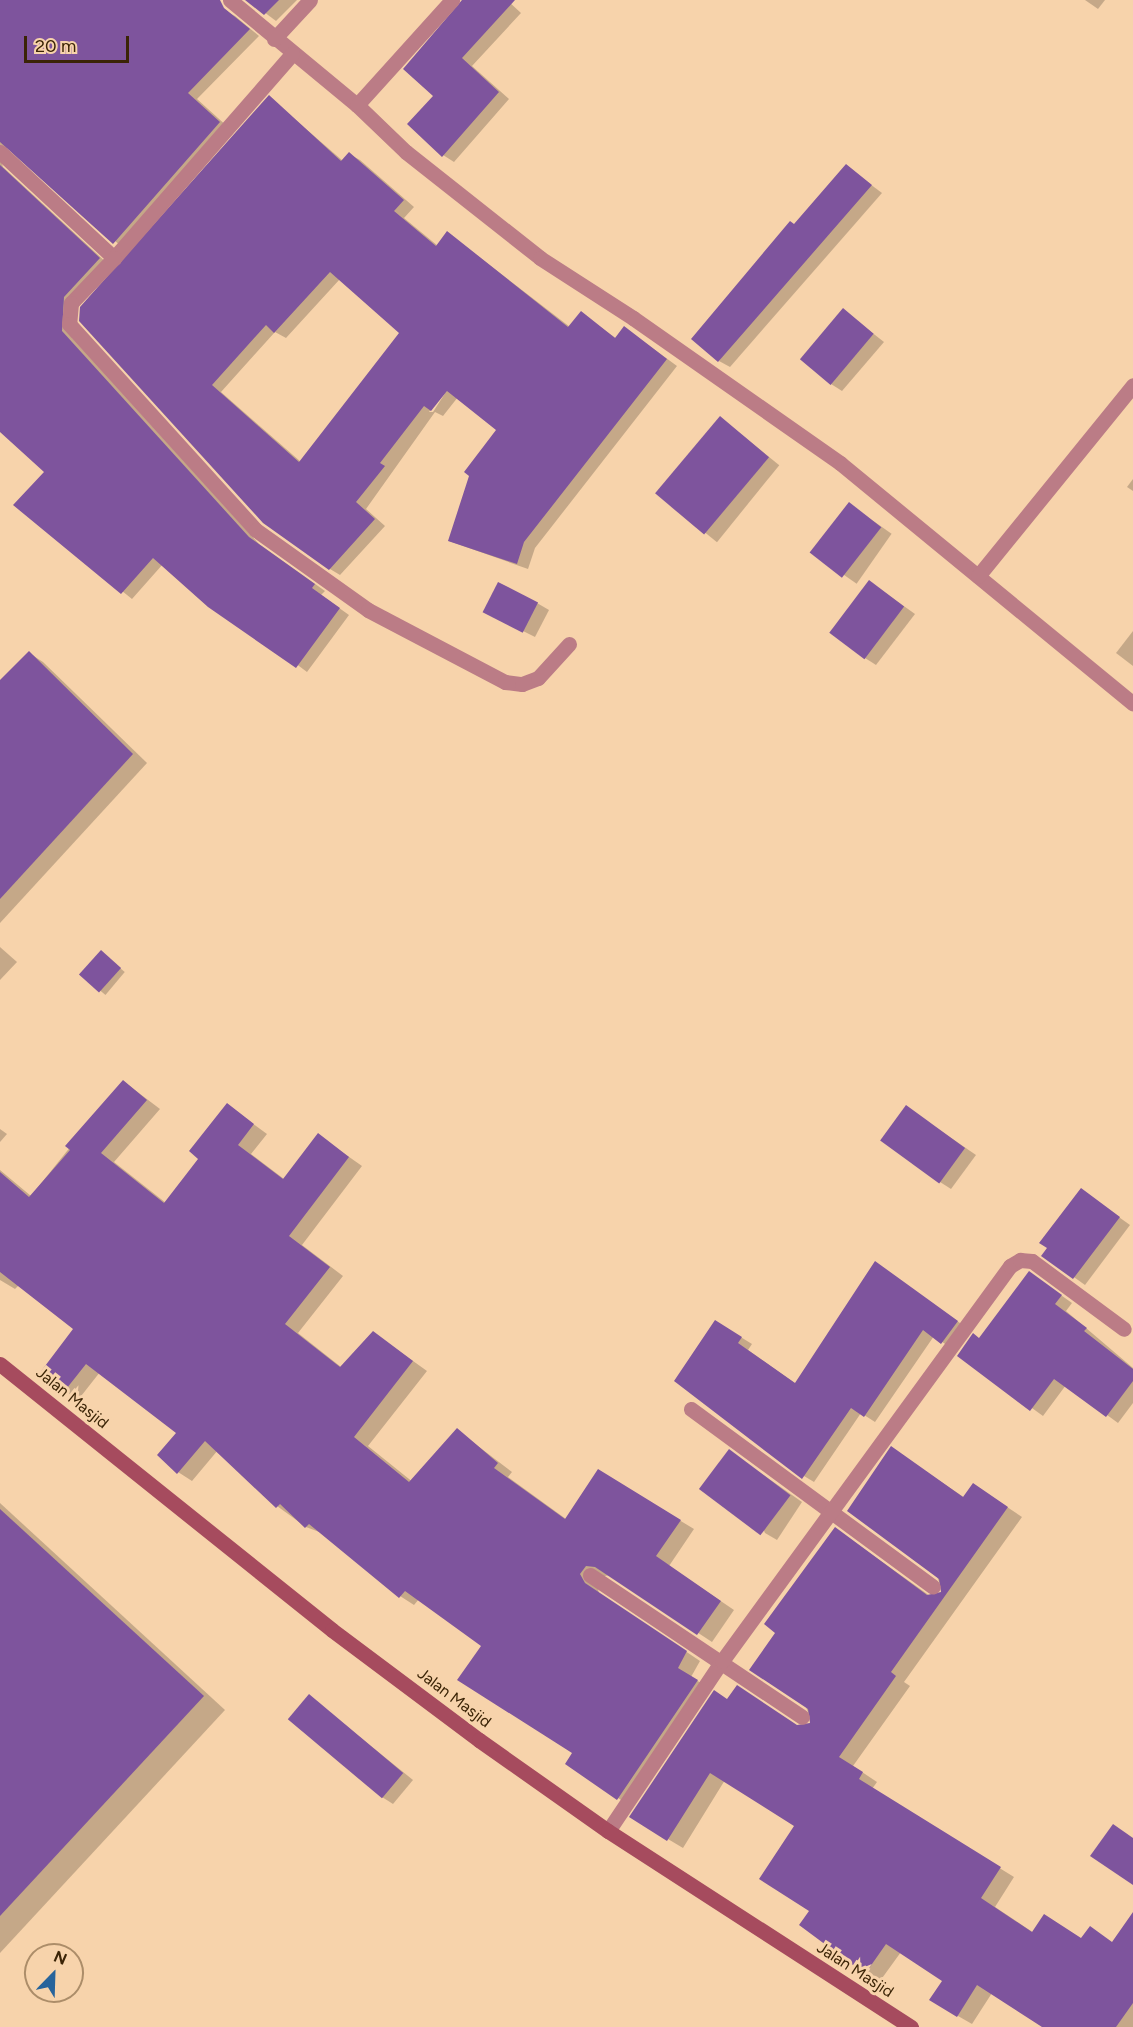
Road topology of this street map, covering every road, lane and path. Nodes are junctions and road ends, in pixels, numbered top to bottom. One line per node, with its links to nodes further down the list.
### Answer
1 (230, 0): 4 (street)
2 (310, 0): 4 (street)
3 (452, 0): 6 (street)
4 (274, 39): 5 (street)
5 (292, 54): 6 (street); 8 (street)
6 (357, 105): 10 (street)
7 (0, 152): 8 (street)
8 (114, 258): 11 (street)
9 (1133, 385): 10 (street)
10 (978, 576): 12 (street)
11 (569, 644)
12 (1133, 704)
13 (1124, 1329): 16 (street)
14 (0, 1364): 21 (street, Jalan Masjid)
15 (691, 1409): 16 (street)
16 (828, 1513): 18 (street); 19 (street)
17 (590, 1575): 19 (street)
18 (933, 1587)
19 (722, 1661): 20 (street); 21 (street)
20 (802, 1717)
21 (608, 1831): 22 (street, Jalan Masjid)
22 (911, 2027)

